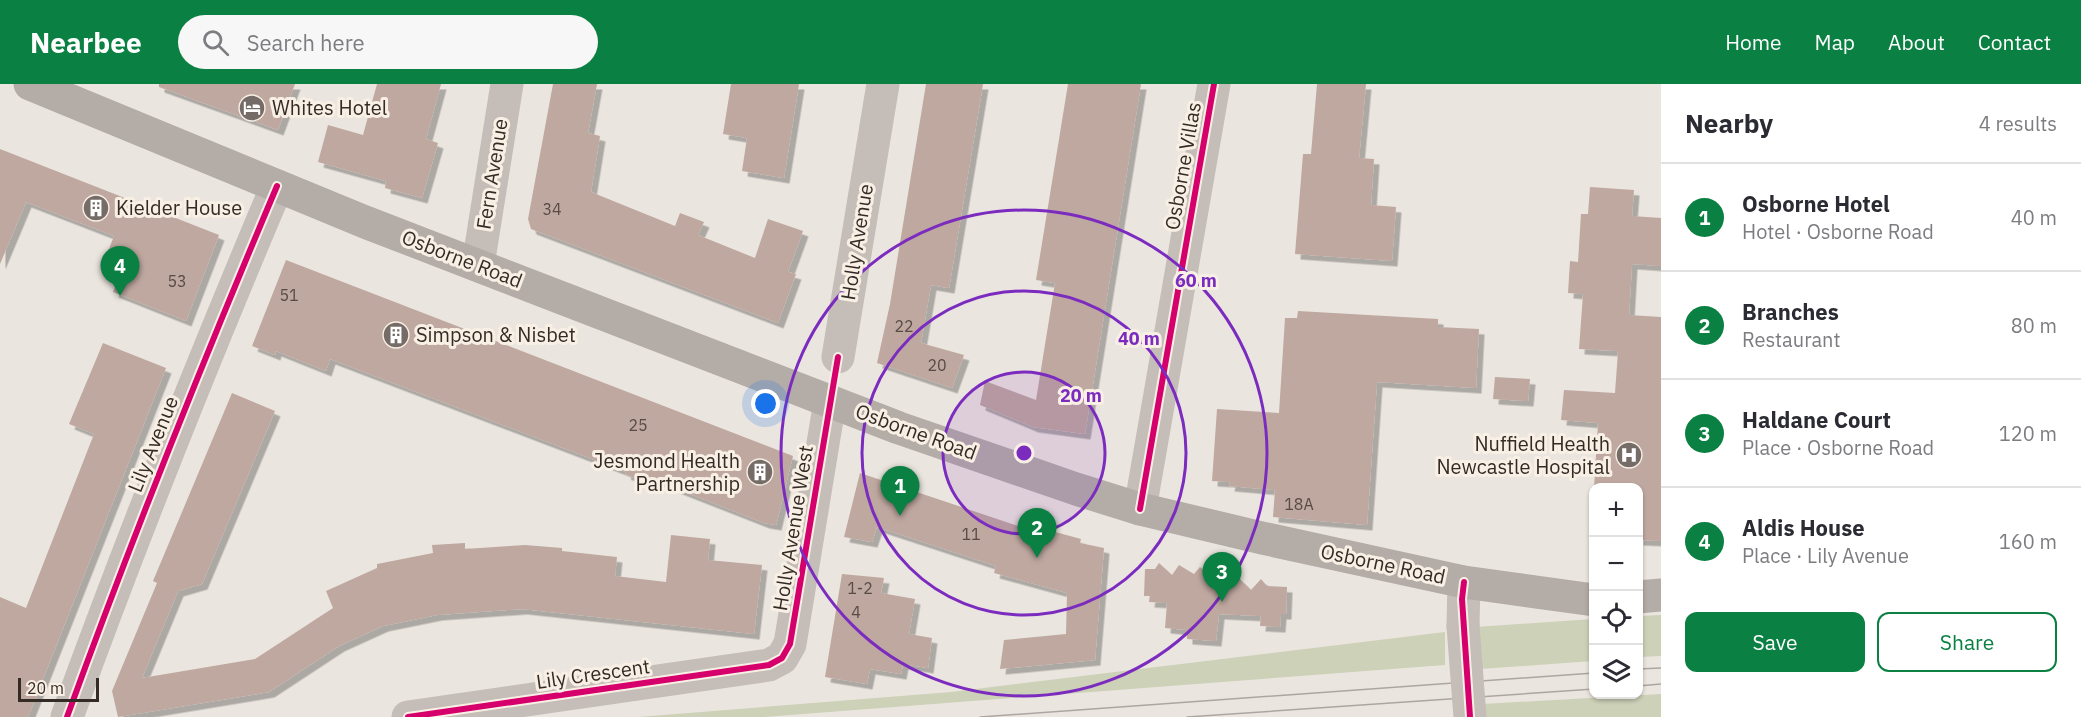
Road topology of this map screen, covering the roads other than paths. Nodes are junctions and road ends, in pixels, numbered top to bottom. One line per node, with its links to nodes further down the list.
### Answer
1 (30, 84): 5 (main road, Osborne Road)
2 (507, 84): 6 (street, Fern Avenue)
3 (883, 84): 7 (street, Holly Avenue)
4 (1214, 84): 9 (street, Osborne Villas)
5 (277, 186): 6 (main road, Osborne Road); 15 (street, Lily Avenue)
6 (478, 265): 8 (main road, Osborne Road)
7 (838, 357)
8 (830, 401): 9 (main road, Osborne Road); 14 (street, Holly Avenue West)
9 (1140, 509): 10 (main road, Osborne Road)
10 (1464, 582): 13 (main road, Osborne Road); 17 (street, bridge)
11 (1661, 595): 12 (main road)
12 (1643, 597)
13 (1589, 599)
14 (782, 658): 16 (street, Lily Crescent)
15 (67, 717)
16 (408, 717)
17 (1470, 717)

